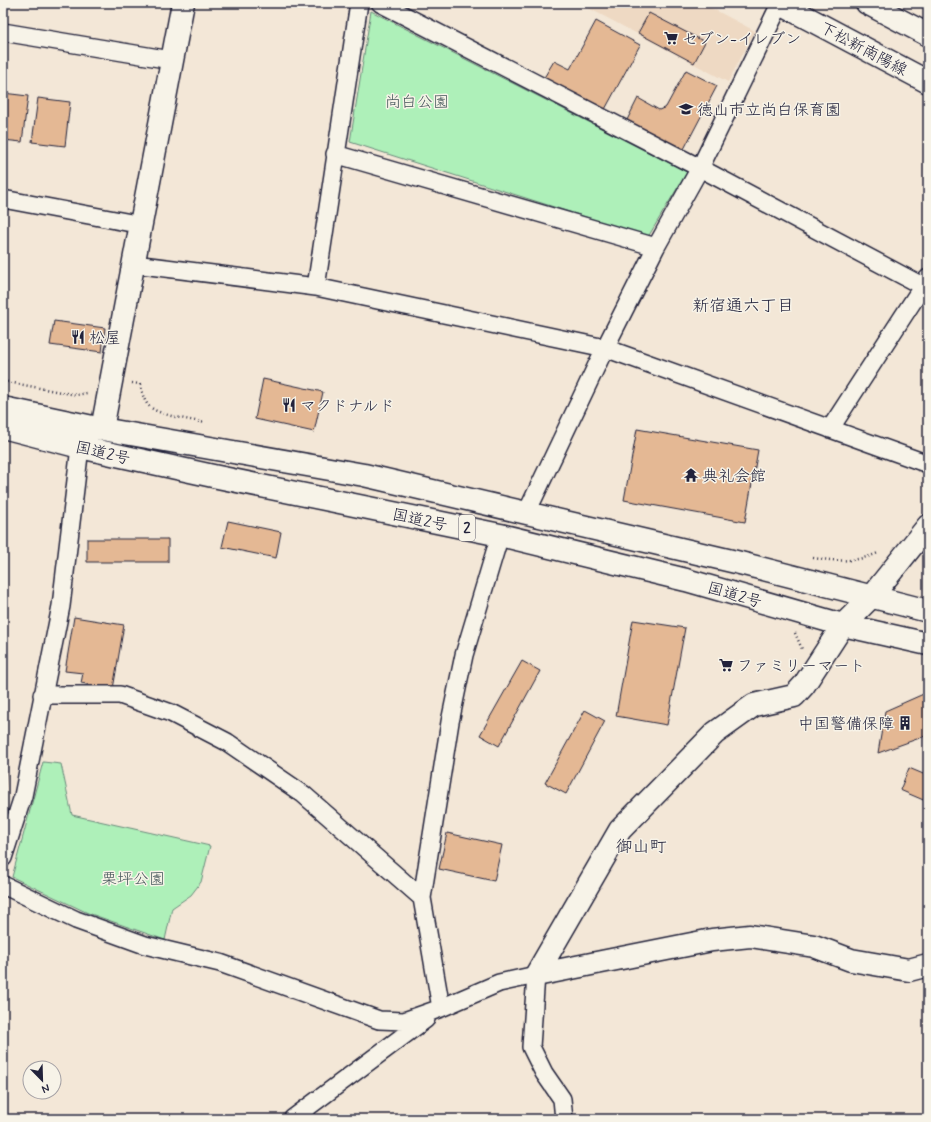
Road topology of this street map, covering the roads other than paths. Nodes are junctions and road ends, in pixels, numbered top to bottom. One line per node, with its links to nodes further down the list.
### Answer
1 (183, 3): 8 (main road)
2 (359, 3): 10 (street)
3 (380, 3): 11 (street)
4 (780, 3): 9 (main road, 下松新南陽線); 11 (street)
5 (867, 3): 7 (main road)
6 (3, 32): 8 (street)
7 (928, 35)
8 (171, 60): 13 (main road)
9 (928, 82)
10 (335, 154): 14 (street); 17 (street)
11 (700, 168): 14 (street); 16 (street)
12 (3, 199): 13 (street)
13 (142, 225): 15 (main road)
14 (656, 247): 18 (street)
15 (134, 264): 17 (street); 21 (main road)
16 (926, 285): 22 (street)
17 (316, 287): 18 (street)
18 (605, 348): 22 (street); 25 (street)
19 (3, 408): 21 (main road, 国道2号 / 2)
20 (3, 427): 23 (main road, 国道2号 / 2)
21 (102, 429): 23 (street); 25 (main road, 国道2号 / 2)
22 (830, 429): 24 (street)
23 (80, 447): 27 (main road, 国道2号 / 2); 32 (street)
24 (928, 464)
25 (526, 514): 28 (main road, 国道2号 / 2)
26 (928, 526): 28 (main road)
27 (500, 535): 30 (main road, 国道2号 / 2); 35 (street)
28 (871, 597): 29 (main road, 国道2号 / 2); 30 (main road)
29 (928, 611)
30 (842, 625): 31 (main road, 国道2号 / 2); 37 (main road)
31 (928, 644)
32 (42, 695): 33 (street); 35 (street)
33 (3, 858)
34 (3, 885): 38 (street)
35 (422, 898): 38 (street)
36 (928, 965): 37 (main road)
37 (536, 975): 38 (street); 40 (street)
38 (441, 1008): 39 (street)
39 (292, 1119)
40 (564, 1119)

